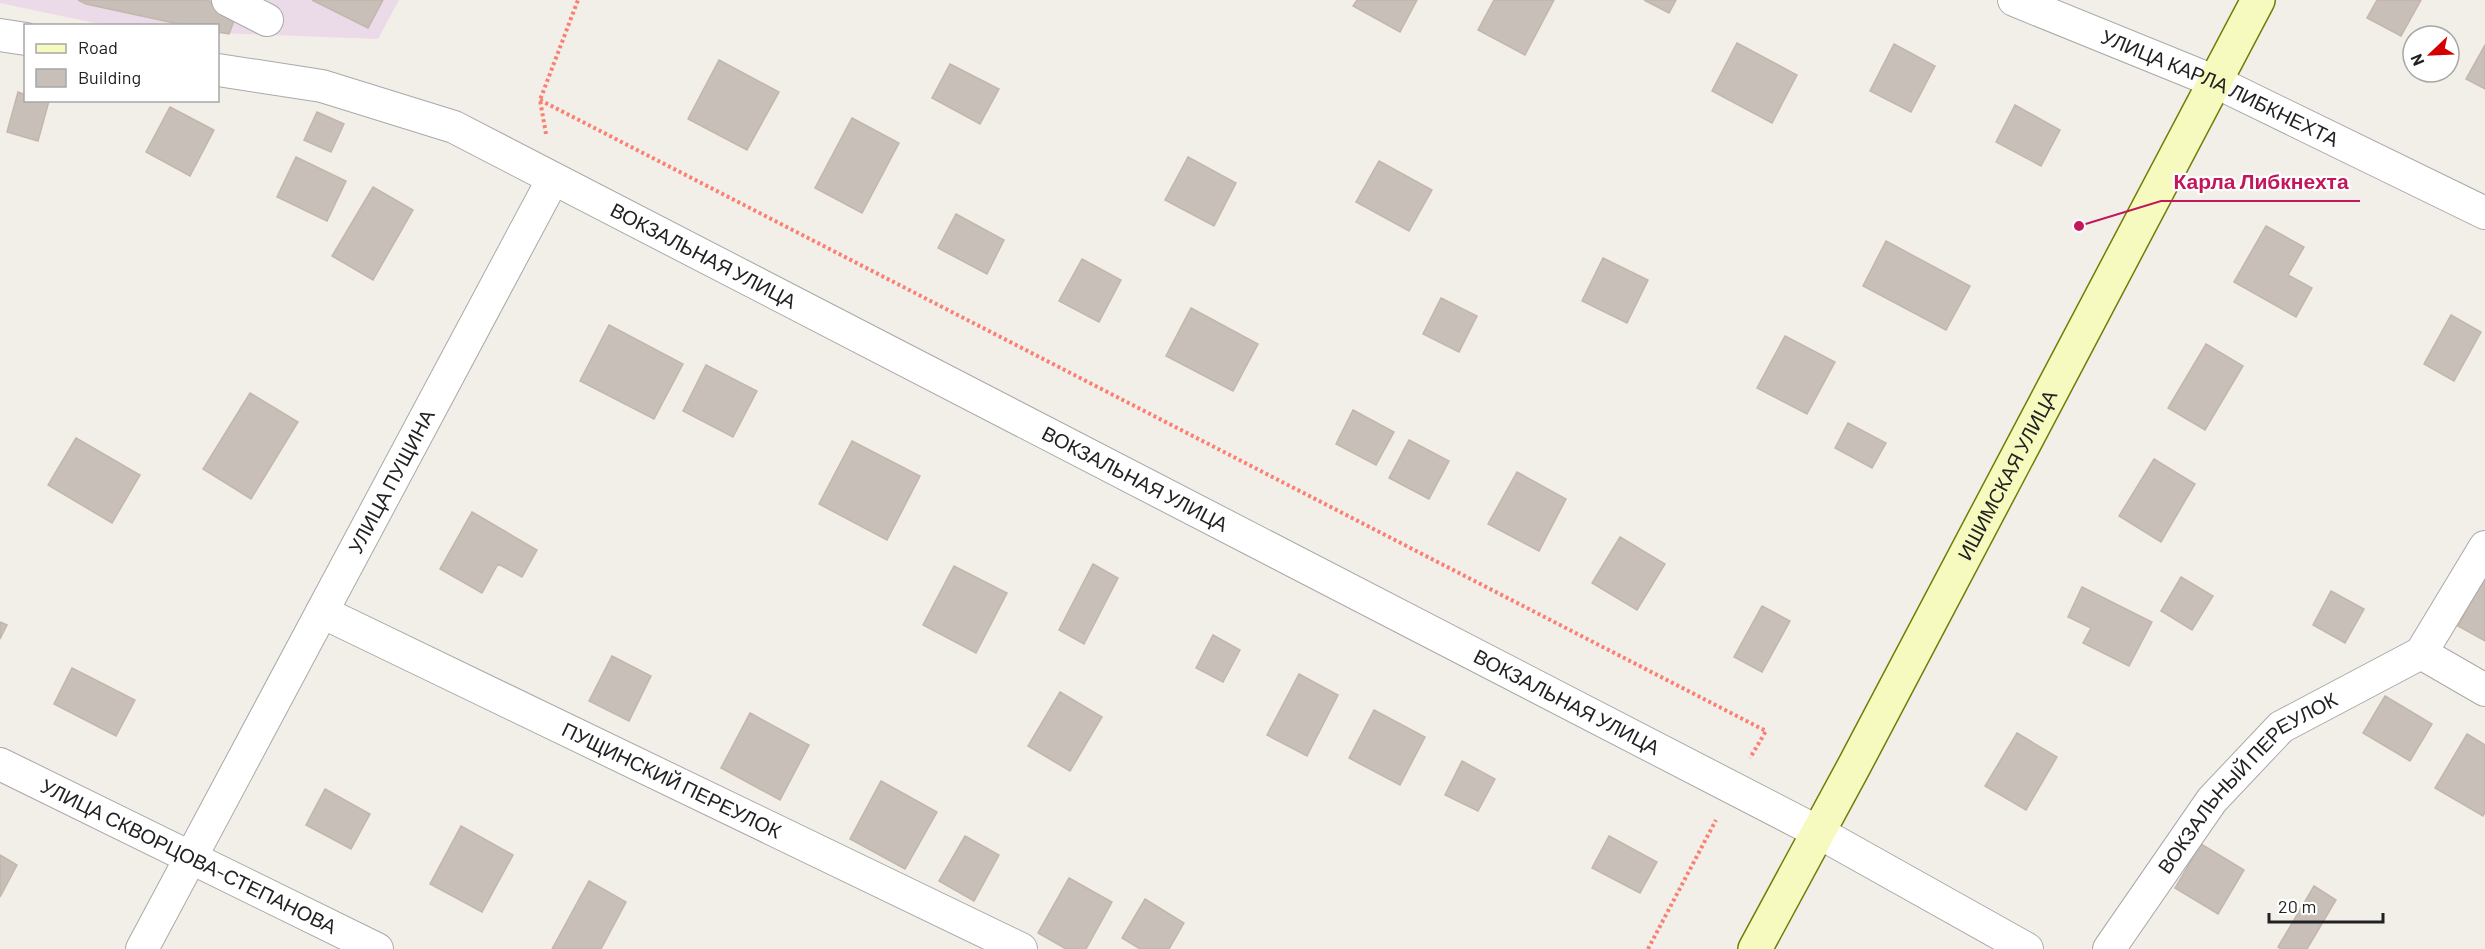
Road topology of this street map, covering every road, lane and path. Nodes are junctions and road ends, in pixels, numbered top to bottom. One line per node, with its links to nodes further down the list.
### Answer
1 (228, 0): 5 (street)
2 (578, 0): 10 (path)
3 (2014, 0): 9 (street, УЛИЦА КАРЛА ЛИБКНЕХТА)
4 (2258, 0): 9 (main road, ИШИМСКАЯ УЛИЦА)
5 (267, 20)
6 (0, 35): 7 (street)
7 (24, 39)
8 (219, 70): 11 (street, ВОКЗАЛЬНАЯ УЛИЦА)
9 (2216, 82): 12 (street, УЛИЦА КАРЛА ЛИБКНЕХТА); 19 (main road, ИШИМСКАЯ УЛИЦА)
10 (540, 100): 11 (path); 18 (path)
11 (553, 179): 14 (street, УЛИЦА ПУЩИНА); 18 (street, ВОКЗАЛЬНАЯ УЛИЦА)
12 (2485, 213)
13 (2485, 547): 15 (street)
14 (322, 612): 20 (street, УЛИЦА ПУЩИНА); 23 (street, ПУЩИНСКИЙ ПЕРЕУЛОК)
15 (2421, 653): 16 (street); 27 (street, ВОКЗАЛЬНЫЙ ПЕРЕУЛОК)
16 (2485, 690)
17 (0, 764): 20 (street, УЛИЦА СКВОРЦОВА-СТЕПАНОВА)
18 (1733, 788): 19 (street, ВОКЗАЛЬНАЯ УЛИЦА); 24 (path)
19 (1818, 832): 25 (main road, ИШИМСКАЯ УЛИЦА); 26 (street, ВОКЗАЛЬНАЯ УЛИЦА)
20 (192, 857): 21 (street, УЛИЦА ПУЩИНА); 22 (street, УЛИЦА СКВОРЦОВА-СТЕПАНОВА)
21 (142, 949)
22 (377, 949)
23 (1021, 949)
24 (1648, 949)
25 (1755, 949)
26 (2027, 949)
27 (2109, 949)

